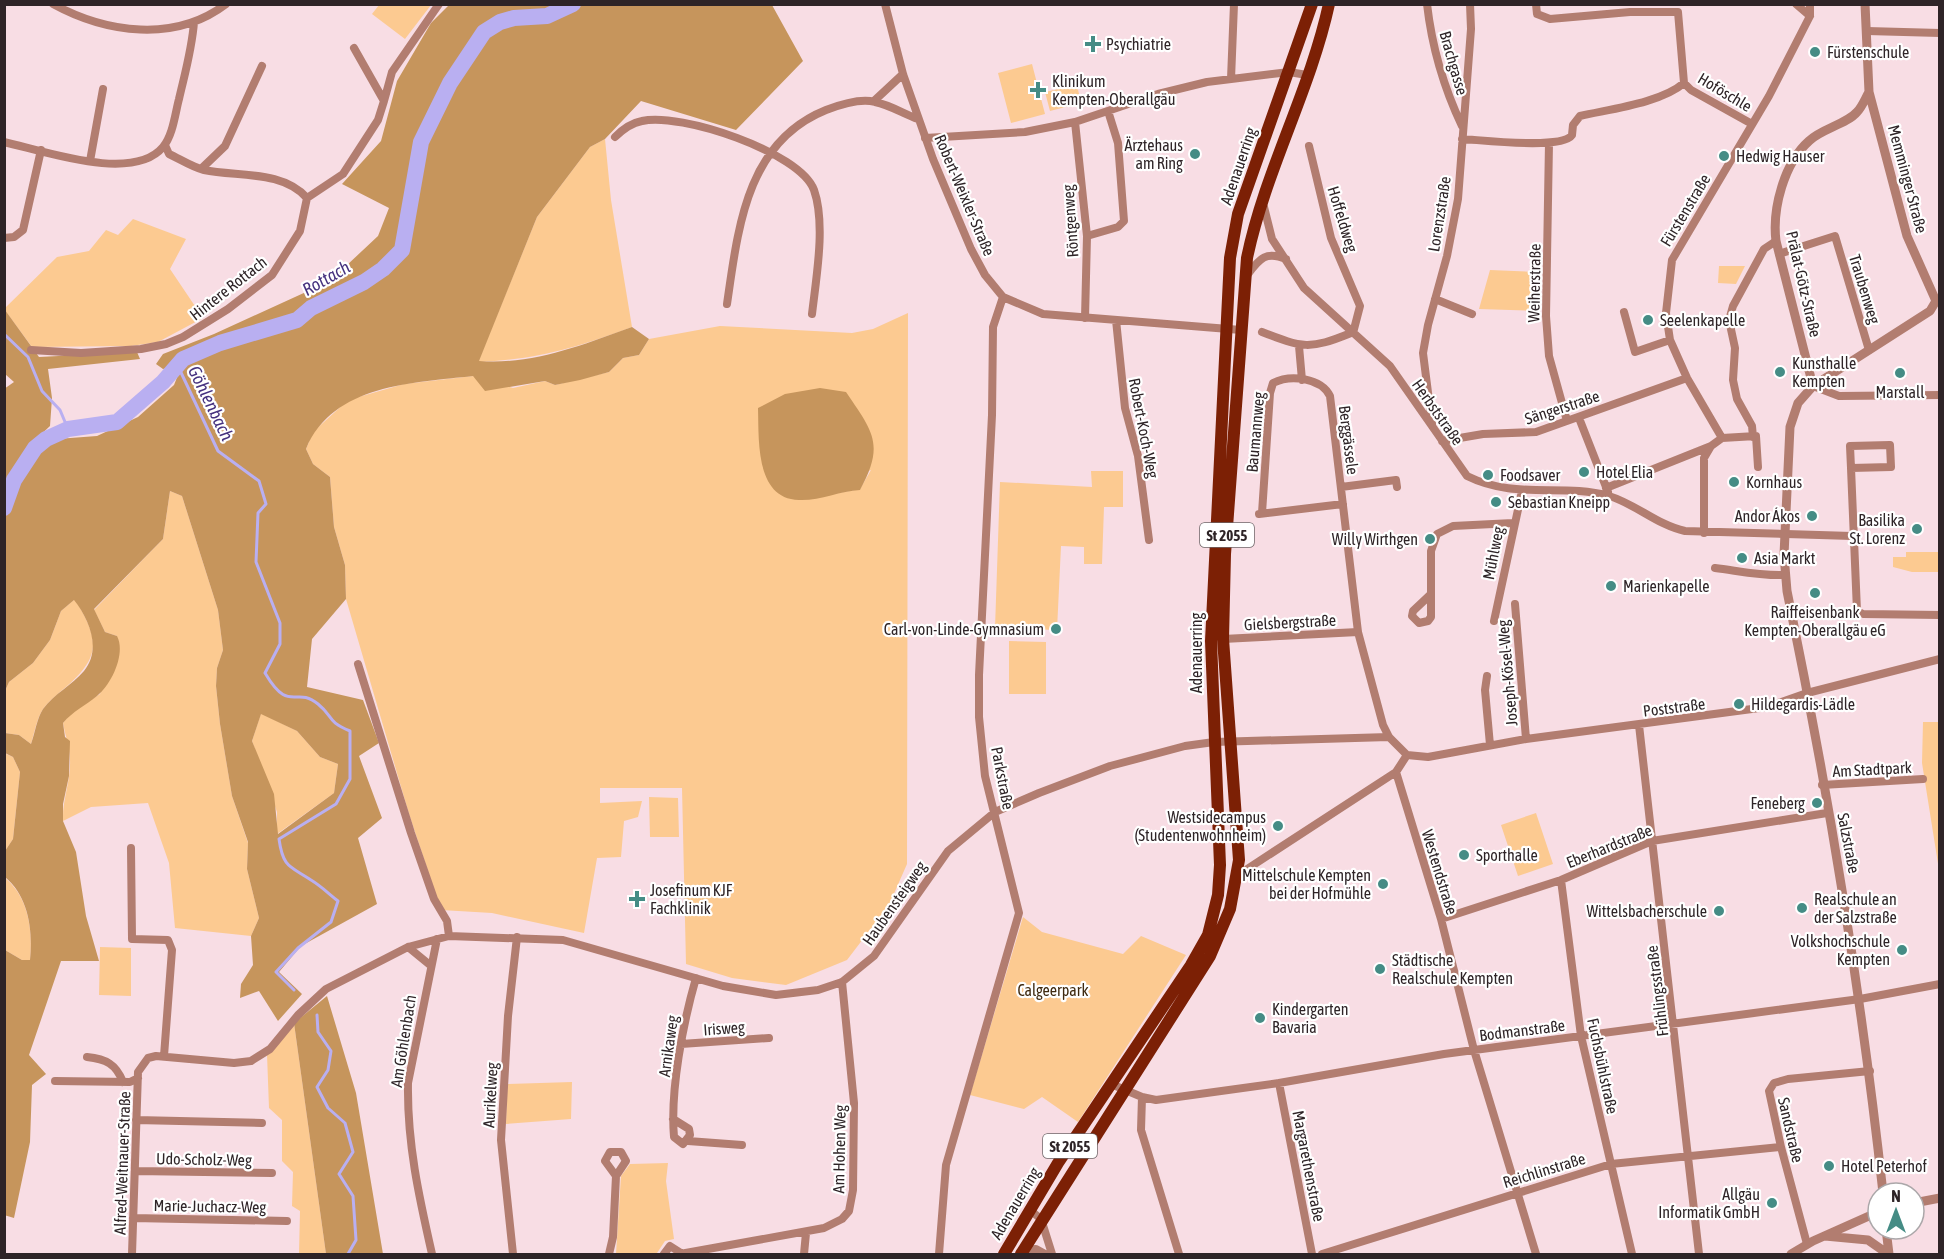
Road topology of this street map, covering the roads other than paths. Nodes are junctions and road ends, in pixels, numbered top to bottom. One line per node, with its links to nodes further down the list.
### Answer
1 (53, 4): 17 (street)
2 (226, 4): 17 (street)
3 (439, 4): 29 (street)
4 (885, 4): 23 (street, Robert-Weixler-Straße)
5 (1234, 4): 25 (street)
6 (1312, 4): 22 (main road, Adenauerring / St 2055)
7 (1329, 4): 24 (main road, Adenauerring / St 2055)
8 (1427, 4): 37 (street, Brachgasse)
9 (1470, 4): 37 (street, Lorenzstraße)
10 (1536, 4): 15 (street)
11 (1590, 4): 15 (street)
12 (1796, 4): 16 (street)
13 (1810, 4): 16 (street, Fürstenstraße)
14 (1865, 4): 18 (street, Memminger Straße)
15 (1591, 14): 26 (street, Hoföschle)
16 (1809, 16): 35 (street, Fürstenstraße)
17 (194, 22): 43 (street)
18 (1867, 31): 19 (street); 28 (street, Memminger Straße)
19 (1940, 33)
20 (354, 48): 29 (street)
21 (262, 66): 48 (street)
22 (1289, 72): 24 (street); 25 (street); 66 (main road, Adenauerring / St 2055)
23 (903, 74): 30 (street); 33 (street, Robert-Weixler-Straße)
24 (1307, 75): 49 (main road, Adenauerring / St 2055)
25 (1231, 79): 31 (street)
26 (1684, 83): 35 (street, Hoföschle); 42 (street)
27 (103, 89): 47 (street)
28 (1869, 92): 32 (street); 36 (street, Memminger Straße)
29 (384, 101): 50 (street)
30 (874, 101): 33 (street); 46 (street)
31 (1108, 111): 34 (street); 51 (street)
32 (1856, 114): 36 (street); 53 (street, Prälat-Götz-Straße)
33 (918, 119): 39 (street, Robert-Weixler-Straße)
34 (1075, 122): 39 (street); 51 (street, Röntgenweg)
35 (1752, 124): 70 (street, Fürstenstraße)
36 (1878, 126): 60 (street, Memminger Straße)
37 (1462, 127): 40 (street, Lorenzstraße)
38 (615, 137): 46 (street)
39 (925, 138): 57 (street, Robert-Weixler-Straße)
40 (1462, 139): 42 (street); 58 (street, Lorenzstraße)
41 (4, 142): 45 (street)
42 (1550, 143): 79 (street, Weiherstraße)
43 (165, 145): 47 (street); 48 (street)
44 (1309, 147): 69 (street, Hoffeldweg)
45 (41, 150): 47 (street); 52 (street)
46 (769, 151): 59 (street); 62 (street)
47 (90, 161)
48 (201, 169): 50 (street)
49 (1264, 196): 55 (street, Herbststraße); 56 (main road, Adenauerring / St 2055)
50 (306, 198): 72 (street, Hintere Rottach)
51 (1087, 236): 64 (street, Röntgenweg)
52 (4, 238)
53 (1776, 241): 54 (street, Prälat-Götz-Straße); 81 (street)
54 (1779, 254): 73 (street, Traubenweg); 76 (street, Prälat-Götz-Straße)
55 (1287, 260): 56 (street); 69 (street, Herbststraße)
56 (1245, 277): 67 (main road, Adenauerring / St 2055)
57 (1003, 297): 64 (street, Robert-Weixler-Straße); 120 (street, Parkstraße)
58 (1435, 299): 63 (street); 80 (street, Lorenzstraße)
59 (727, 304)
60 (1937, 306): 73 (street, Memminger Straße)
61 (1624, 312): 70 (street)
62 (812, 314)
63 (1472, 314)
64 (1085, 318): 65 (street, Robert-Weixler-Straße)
65 (1116, 320): 66 (street, Robert-Weixler-Straße); 97 (street, Robert-Koch-Weg)
66 (1226, 328): 67 (street, Robert-Weixler-Straße); 114 (main road, Adenauerring / St 2055)
67 (1241, 330): 105 (main road, Adenauerring / St 2055)
68 (1262, 332): 71 (street)
69 (1352, 333): 71 (street); 80 (street, Herbststraße)
70 (1670, 340): 74 (street, Fürstenstraße)
71 (1299, 346): 75 (street)
72 (31, 350)
73 (1869, 350): 76 (street, Memminger Straße)
74 (1687, 378): 78 (street, Sängerstraße); 82 (street, Fürstenstraße)
75 (1302, 380): 87 (street, Berggässele); 92 (street, Baumannweg)
76 (1813, 386): 77 (street); 95 (street, Memminger Straße)
77 (1940, 395)
78 (1579, 417): 79 (street, Sängerstraße); 89 (street)
79 (1567, 421): 83 (street, Sängerstraße)
80 (1432, 426): 83 (street, Herbststraße)
81 (1753, 437): 82 (street); 85 (street)
82 (1722, 438): 84 (street)
83 (1442, 441): 90 (street, Herbststraße)
84 (1711, 446): 89 (street); 94 (street)
85 (1758, 467)
86 (1851, 468): 86 (street); 96 (street)
87 (1341, 487): 88 (street); 92 (street, Berggässele)
88 (1397, 487)
89 (1606, 488): 91 (street)
90 (1522, 491): 91 (street, Herbststraße); 93 (street, Mühlweg)
91 (1610, 496): 94 (street)
92 (1343, 504): 104 (street)
93 (1513, 524): 100 (street); 103 (street, Mühlweg)
94 (1704, 533): 95 (street)
95 (1785, 536): 96 (street); 99 (street, Salzstraße)
96 (1852, 536): 102 (street)
97 (1149, 540)
98 (1715, 568): 99 (street)
99 (1784, 575): 109 (street, Salzstraße)
100 (1430, 596)
101 (1515, 604): 112 (street, Joseph-Kösel-Weg)
102 (1940, 615)
103 (1494, 621)
104 (1358, 633): 105 (street, Gielsbergstraße); 111 (street)
105 (1223, 639): 113 (main road, Adenauerring / St 2055)
106 (1940, 659): 109 (street, Poststraße)
107 (358, 664): 127 (street)
108 (1487, 676): 115 (street)
109 (1807, 693): 110 (street, Poststraße); 119 (street, Salzstraße)
110 (1639, 725): 112 (street, Poststraße); 122 (street, Frühlingsstraße)
111 (1389, 737): 113 (street, Haubensteigweg); 116 (street)
112 (1526, 739): 115 (street, Poststraße)
113 (1230, 741): 114 (street, Haubensteigweg); 124 (main road, Adenauerring / St 2055)
114 (1214, 742): 120 (street, Haubensteigweg); 148 (main road, Adenauerring / St 2055)
115 (1490, 745): 116 (street, Poststraße)
116 (1407, 755): 117 (street)
117 (1396, 772): 124 (street); 126 (street, Westendstraße)
118 (1923, 779): 119 (street, Am Stadtpark)
119 (1822, 785): 121 (street, Salzstraße)
120 (996, 812): 133 (street, Haubensteigweg); 182 (street, Parkstraße)
121 (1827, 813): 122 (street, Eberhardstraße); 135 (street, Salzstraße)
122 (1652, 841): 125 (street, Eberhardstraße); 136 (street, Frühlingsstraße)
123 (131, 849): 141 (street)
124 (1238, 875): 149 (main road, Adenauerring / St 2055)
125 (1561, 880): 126 (street, Eberhardstraße); 137 (street, Fuchsbühlstraße)
126 (1441, 919): 140 (street, Westendstraße)
127 (449, 936): 128 (street, Haubensteigweg); 129 (street, Haubensteigweg)
128 (517, 937): 132 (street, Haubensteigweg); 177 (street, Aurikelweg)
129 (437, 939): 130 (street, Haubensteigweg); 131 (street, Am Göhlenbach)
130 (408, 947): 131 (street); 141 (street, Haubensteigweg)
131 (430, 964): 176 (street, Am Göhlenbach)
132 (696, 978): 133 (street, Haubensteigweg); 139 (street, Arnikaweg)
133 (842, 982): 170 (street, Am Hohen Weg)
134 (1940, 984): 135 (street, Bodmanstraße)
135 (1860, 999): 136 (street, Bodmanstraße); 143 (street, Salzstraße)
136 (1674, 1024): 137 (street, Bodmanstraße); 157 (street, Frühlingsstraße)
137 (1581, 1036): 140 (street, Bodmanstraße); 158 (street, Fuchsbühlstraße)
138 (769, 1038): 139 (street, Irisweg)
139 (681, 1044): 151 (street, Arnikaweg)
140 (1474, 1050): 147 (street, Bodmanstraße); 163 (street, Westendstraße)
141 (165, 1056): 144 (street)
142 (87, 1057): 146 (street)
143 (1870, 1071): 156 (street, Sandstraße); 162 (street, Salzstraße)
144 (138, 1075): 146 (street); 152 (street, Alfred-Weitnauer-Straße)
145 (55, 1081): 146 (street)
146 (123, 1082)
147 (1279, 1083): 150 (street, Bodmanstraße); 187 (street, Margarethenstraße)
148 (1111, 1084): 149 (street, Bodmanstraße); 165 (main road, Adenauerring / St 2055)
149 (1123, 1090): 150 (street, Bodmanstraße); 164 (main road, Adenauerring / St 2055)
150 (1142, 1097): 186 (street)
151 (673, 1119): 154 (street); 154 (street)
152 (136, 1120): 153 (street); 159 (street, Alfred-Weitnauer-Straße)
153 (262, 1123)
154 (687, 1141): 155 (street)
155 (742, 1145)
156 (1781, 1147): 157 (street, Reichlinstraße); 173 (street, Sandstraße)
157 (1688, 1155): 158 (street, Reichlinstraße); 191 (street, Frühlingsstraße)
158 (1611, 1164): 163 (street, Reichlinstraße); 190 (street, Fuchsbühlstraße)
159 (135, 1171): 160 (street, Udo-Scholz-Weg); 167 (street, Alfred-Weitnauer-Straße)
160 (272, 1173)
161 (616, 1176): 178 (street)
162 (1882, 1181)
163 (1517, 1192): 188 (street, Reichlinstraße); 189 (street, Westendstraße)
164 (1051, 1205): 168 (main road, Adenauerring / St 2055); 172 (street)
165 (1030, 1210): 168 (street); 183 (main road, Adenauerring / St 2055)
166 (1866, 1217): 171 (street)
167 (133, 1218): 169 (street, Marie-Juchacz-Weg); 175 (street, Alfred-Weitnauer-Straße)
168 (1041, 1219): 172 (street); 174 (main road, Adenauerring / St 2055)
169 (287, 1221)
170 (806, 1233): 180 (street, Am Hohen Weg); 181 (street)
171 (1823, 1236): 173 (street); 193 (street)
172 (1048, 1239): 185 (street)
173 (1807, 1244): 192 (street)
174 (1022, 1252): 184 (street)
175 (132, 1254)
176 (432, 1254)
177 (513, 1254)
178 (609, 1254)
179 (664, 1254): 180 (street, Am Hohen Weg)
180 (680, 1254)
181 (804, 1254)
182 (939, 1254)
183 (1004, 1254)
184 (1045, 1254)
185 (1052, 1254)
186 (1179, 1254)
187 (1312, 1254)
188 (1322, 1254)
189 (1536, 1254)
190 (1632, 1254)
191 (1699, 1254)
192 (1791, 1254)
193 (1888, 1254)

